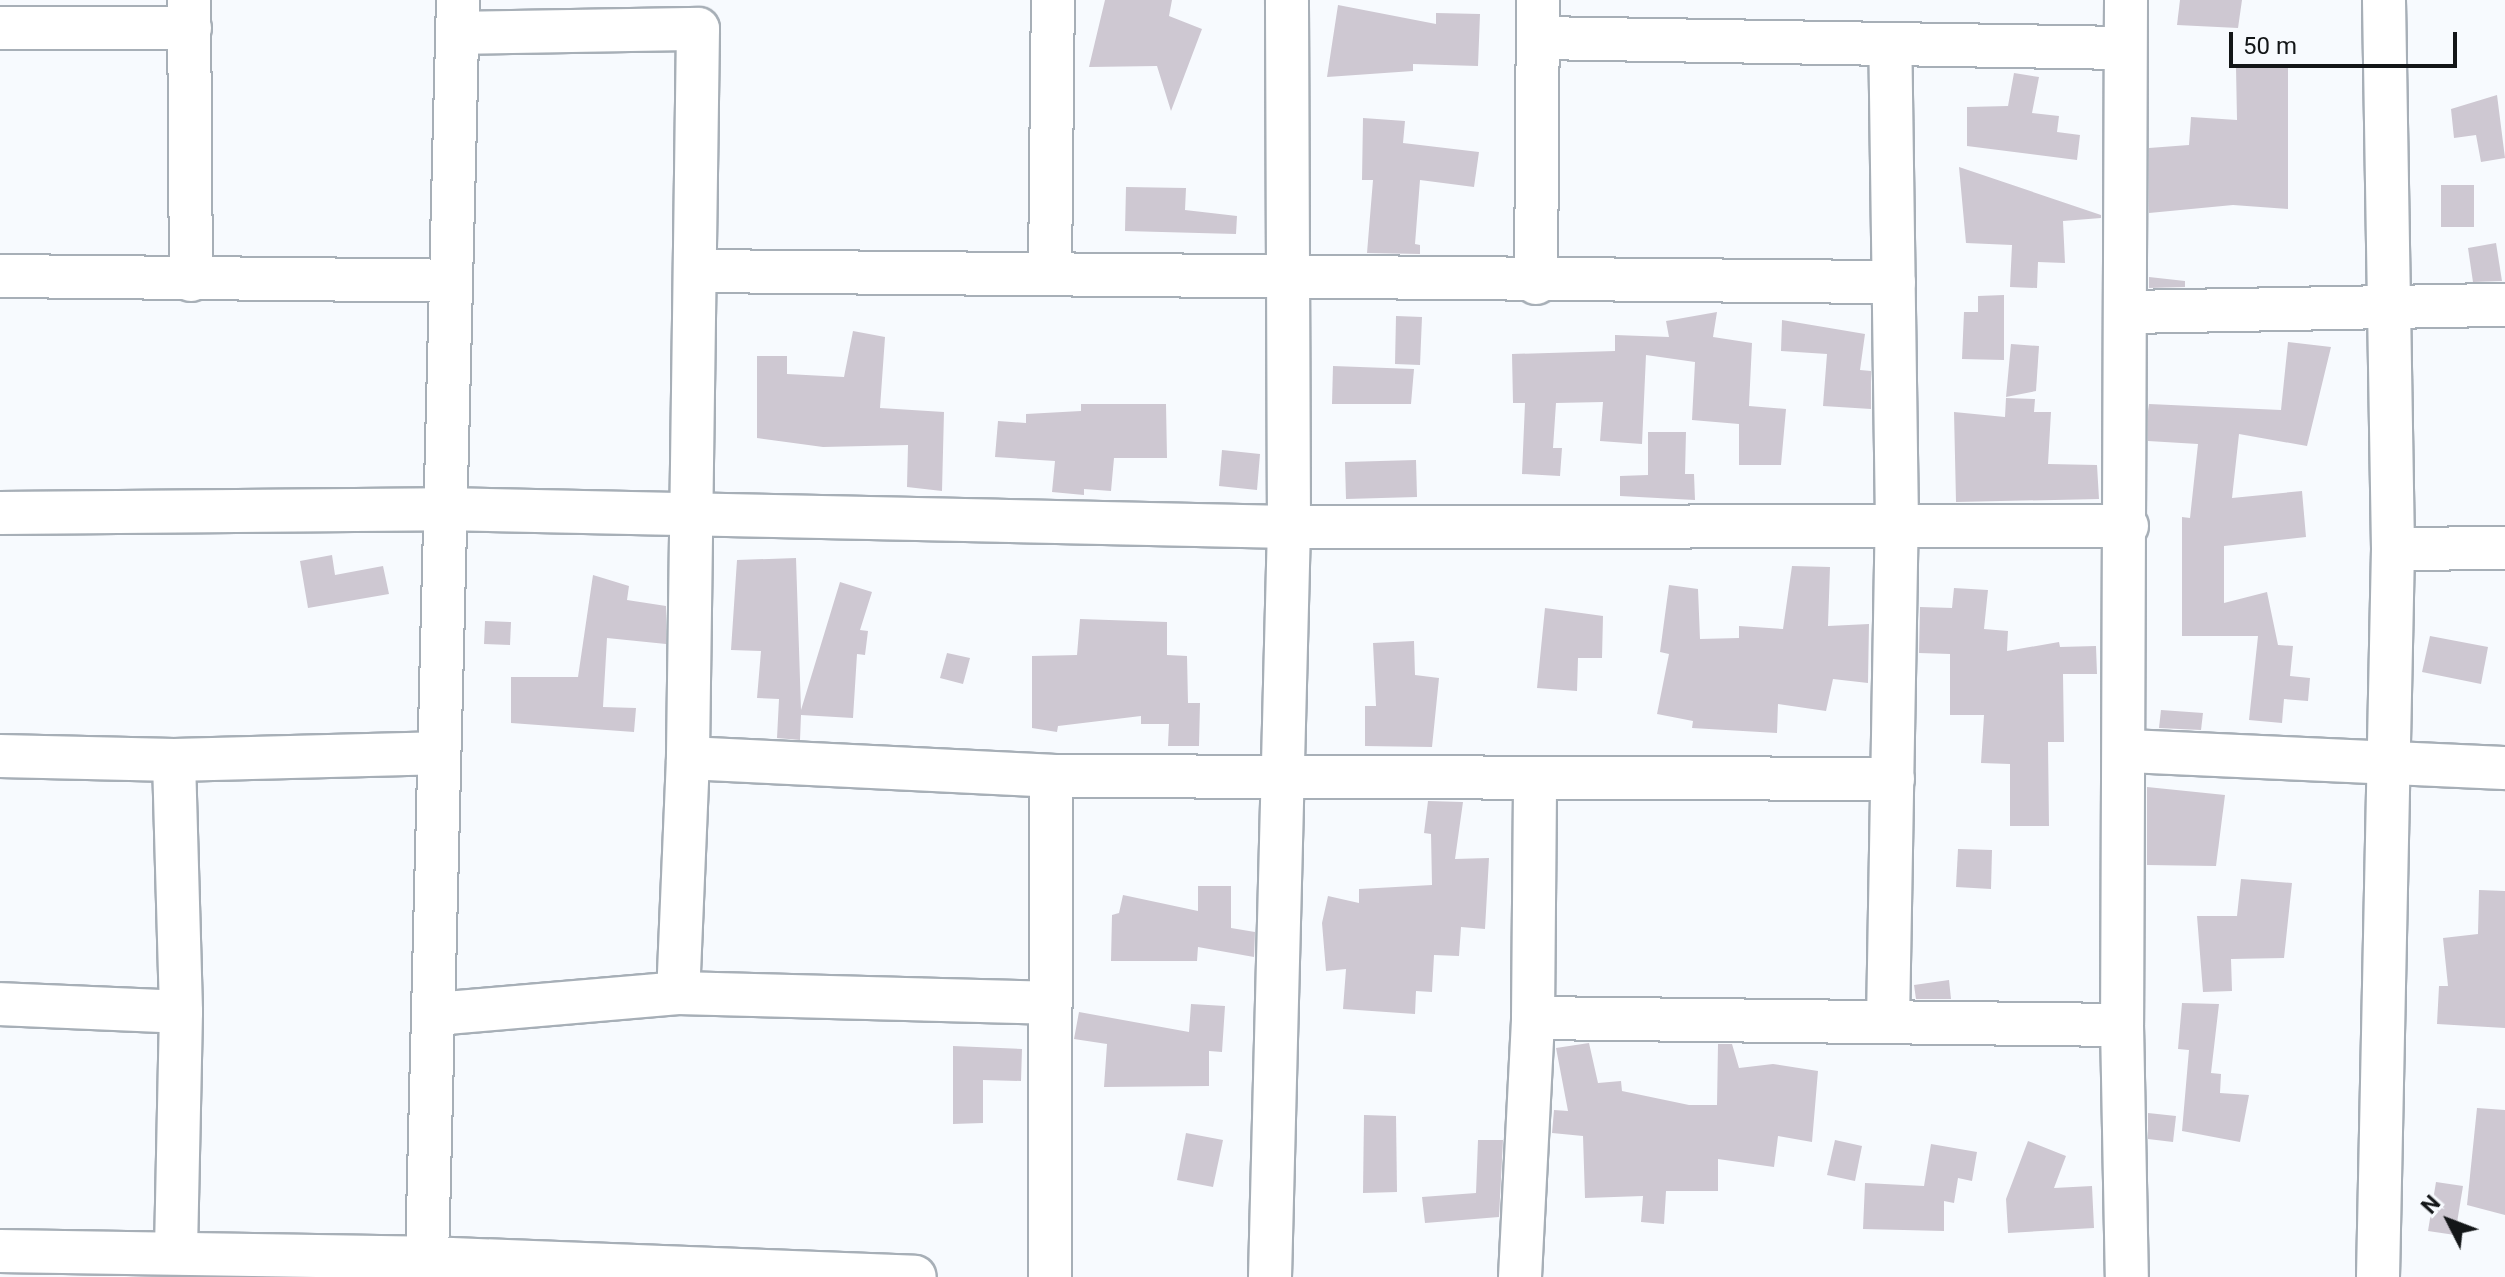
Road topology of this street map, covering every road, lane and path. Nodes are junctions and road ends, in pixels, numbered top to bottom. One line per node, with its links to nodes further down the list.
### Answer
1 (1053, 0): 12 (street)
2 (1287, 0): 14 (street)
3 (2126, 0): 10 (street)
4 (2384, 0): 20 (street)
5 (189, 14): 8 (street); 15 (street)
6 (458, 16): 11 (street); 16 (street)
7 (1539, 19): 9 (street); 18 (street)
8 (0, 28)
9 (1890, 46): 10 (street); 17 (street)
10 (2125, 48): 21 (street)
11 (695, 271): 12 (street); 24 (street)
12 (1050, 273): 14 (street)
13 (0, 276): 15 (street)
14 (1286, 278): 18 (street); 27 (street)
15 (191, 280): 16 (street)
16 (451, 281): 22 (street)
17 (1894, 282): 18 (street); 25 (street)
18 (1536, 283)
19 (2505, 305): 20 (street)
20 (2393, 309): 21 (street); 29 (street)
21 (2129, 312): 26 (street)
22 (443, 509): 23 (street); 24 (street); 31 (street)
23 (0, 513)
24 (687, 516): 27 (street); 33 (street)
25 (1897, 524): 26 (street); 27 (street); 39 (street)
26 (2127, 526): 30 (street)
27 (1289, 527): 38 (street)
28 (2505, 548): 29 (street)
29 (2393, 549): 35 (street)
30 (2127, 751): 35 (street); 48 (street)
31 (436, 753): 34 (street); 45 (street)
32 (0, 756): 34 (street)
33 (688, 758): 37 (street); 41 (street)
34 (174, 760): 44 (street)
35 (2386, 761): 36 (street); 60 (street)
36 (2505, 768)
37 (1051, 776): 38 (street); 42 (street)
38 (1286, 776): 40 (street); 57 (street)
39 (1893, 779): 40 (street); 47 (street)
40 (1535, 780): 46 (street)
41 (678, 993): 42 (street); 45 (street)
42 (1048, 1003): 56 (street)
43 (0, 1004): 44 (street)
44 (181, 1012): 50 (street)
45 (435, 1014): 51 (street)
46 (1533, 1018): 47 (street); 58 (street)
47 (1888, 1022): 48 (street)
48 (2122, 1025): 59 (street)
49 (0, 1251): 52 (street)
50 (176, 1253): 52 (street); 53 (street)
51 (427, 1258): 53 (street); 54 (street)
52 (112, 1264)
53 (359, 1267)
54 (647, 1271): 55 (street)
55 (915, 1277)
56 (1050, 1277)
57 (1270, 1277)
58 (1520, 1277)
59 (2127, 1277)
60 (2378, 1277)

